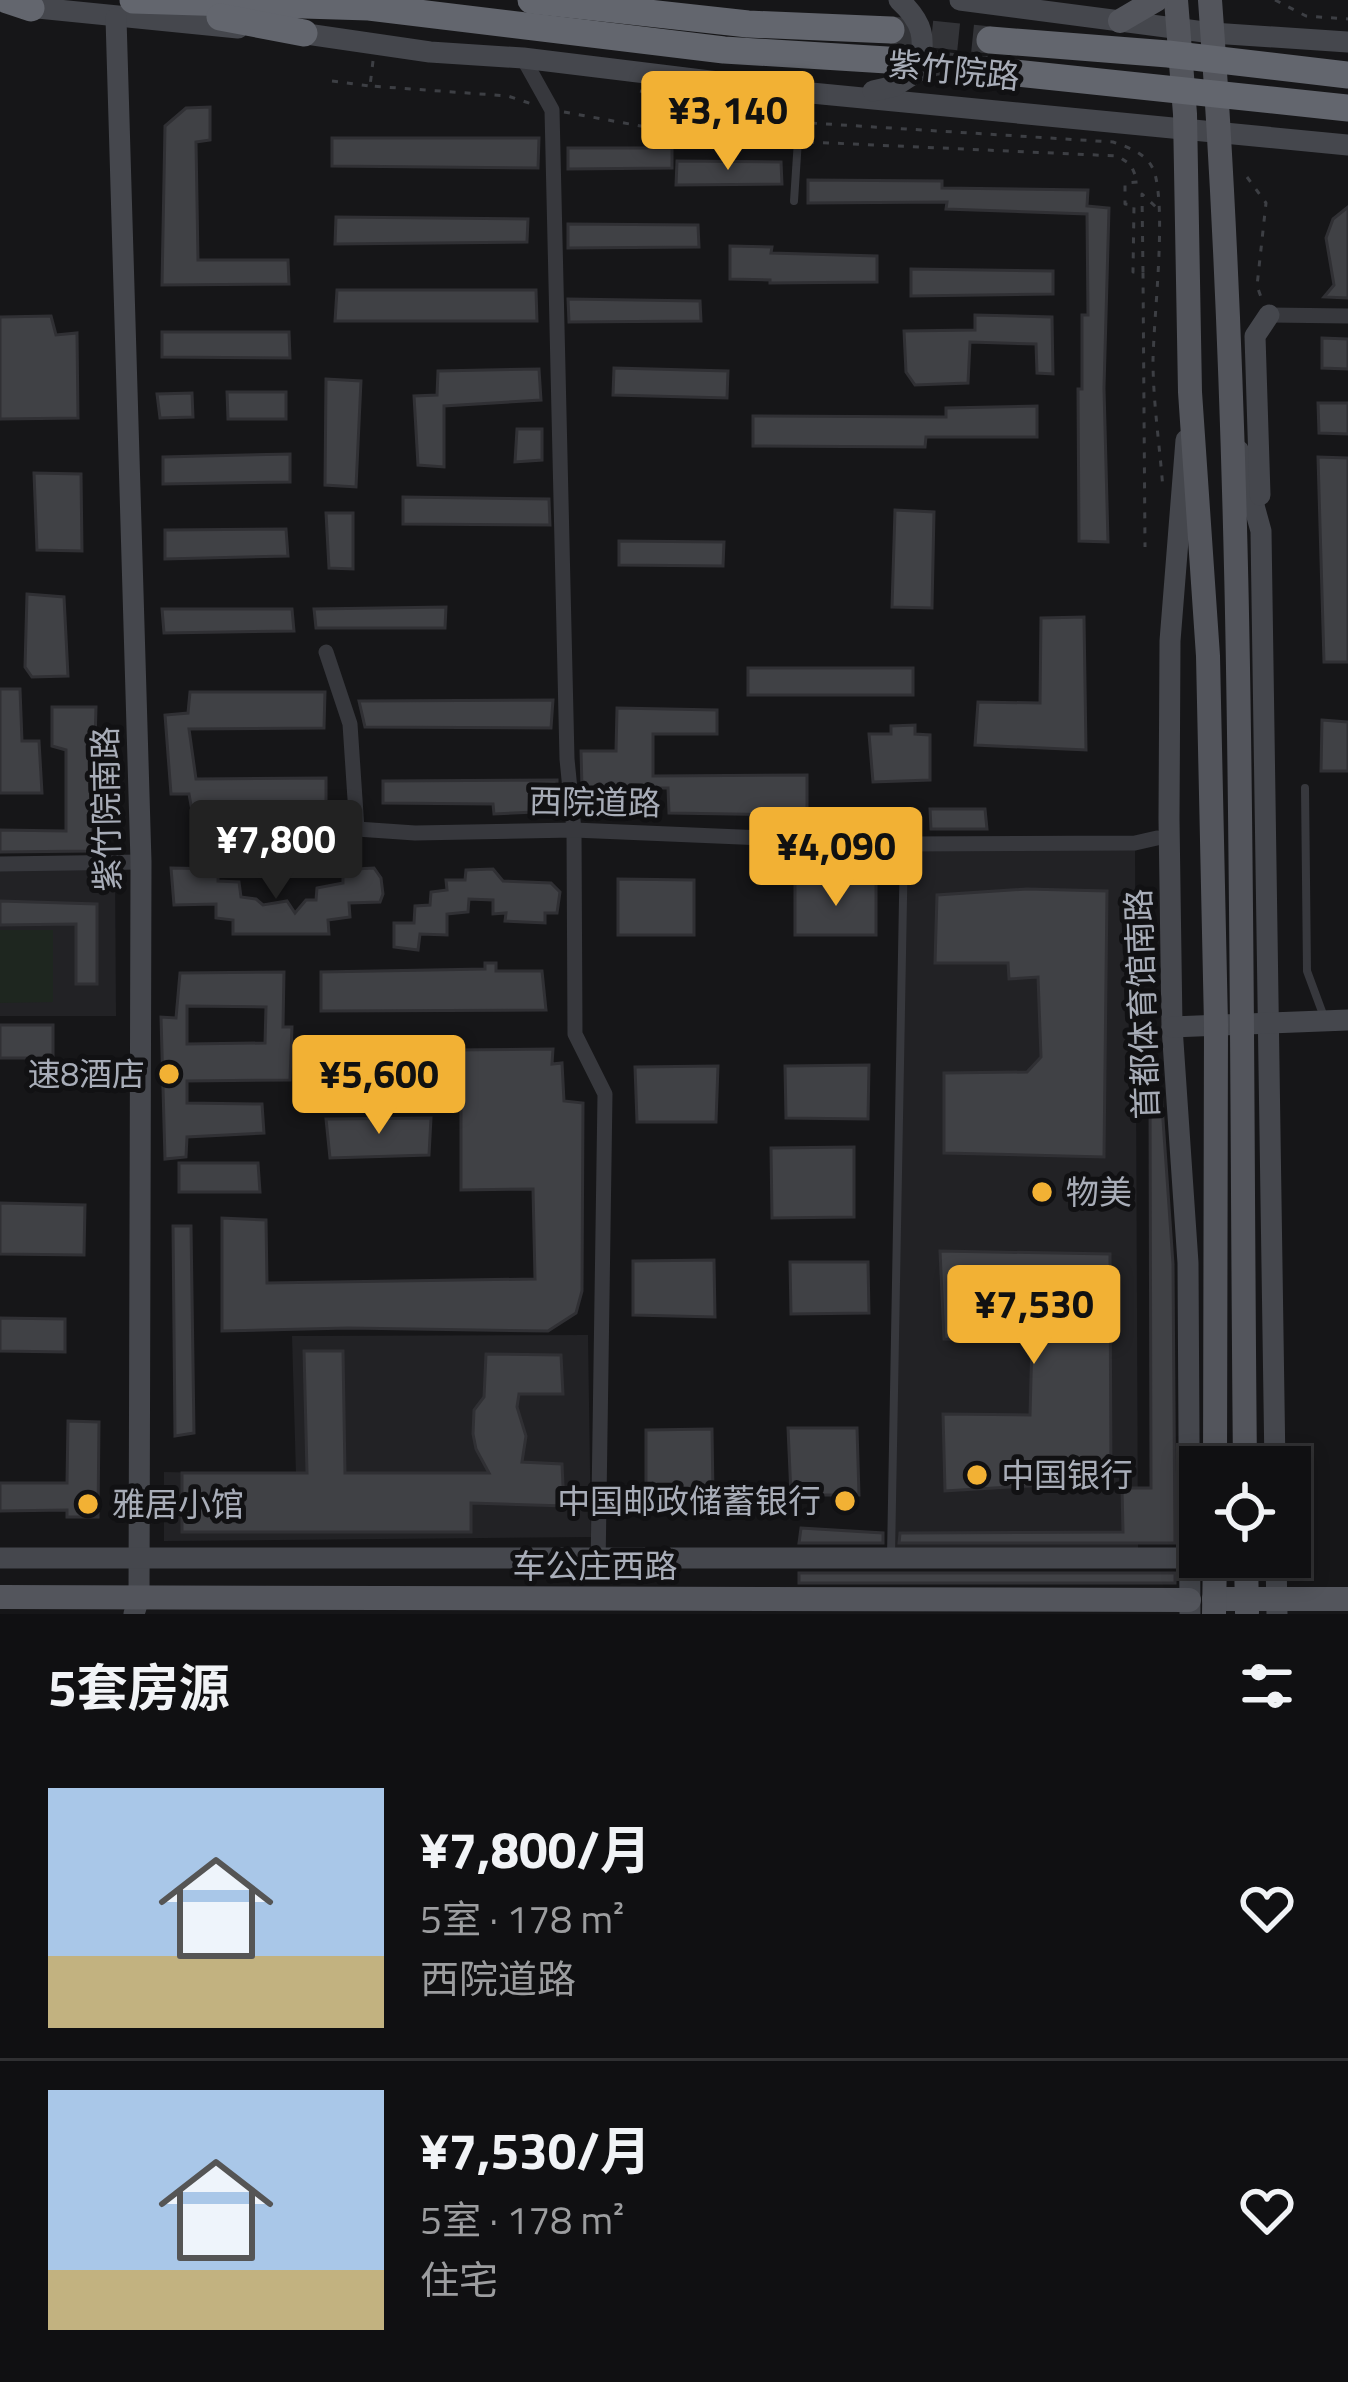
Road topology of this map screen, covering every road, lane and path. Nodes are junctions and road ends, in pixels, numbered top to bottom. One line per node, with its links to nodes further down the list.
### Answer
1 (531, 0): 12 (highway, 紫竹院路)
2 (899, 0): 27 (street)
3 (960, 0): 11 (street, 紫竹院路)
4 (1156, 0): 11 (main road)
5 (1176, 0): 16 (main road, 首都体育馆南路)
6 (1210, 0): 14 (main road, 首都体育馆南路)
7 (1274, 1): 10 (path)
8 (13, 4): 9 (street, 紫竹院路)
9 (129, 6): 13 (highway); 20 (highway, 紫竹院路); 53 (street, 紫竹院南路)
10 (1348, 19)
11 (1120, 21): 16 (street, 紫竹院路)
12 (891, 30)
13 (304, 33): 19 (street, 紫竹院路)
14 (1213, 39): 16 (street); 17 (street); 32 (main road, 首都体育馆南路)
15 (990, 40): 16 (highway, 紫竹院路)
16 (1176, 42): 22 (highway); 30 (main road, 首都体育馆南路)
17 (1348, 42)
18 (375, 43): 24 (path)
19 (523, 58): 26 (street, 紫竹院路); 29 (street)
20 (887, 60)
21 (988, 70): 30 (highway, 紫竹院路)
22 (1348, 75)
23 (332, 81): 24 (path)
24 (370, 86): 29 (path)
25 (622, 88): 31 (path)
26 (801, 92): 27 (street, 紫竹院路); 31 (lane)
27 (855, 95): 30 (street, 紫竹院路)
28 (1348, 108): 30 (highway)
29 (552, 110): 33 (path); 50 (street)
30 (1180, 112): 32 (street); 43 (main road, 首都体育馆南路)
31 (799, 122): 33 (lane); 39 (path)
32 (1218, 123): 34 (street); 44 (main road, 首都体育馆南路)
33 (795, 142): 36 (path); 38 (lane)
34 (1348, 145)
35 (1247, 177): 41 (path)
36 (1125, 194): 37 (path); 40 (path)
37 (1142, 194): 39 (path); 40 (path)
38 (794, 201)
39 (1158, 209): 45 (path)
40 (1143, 272): 47 (path)
41 (1269, 315): 42 (street); 46 (street)
42 (1348, 316)
43 (1190, 392): 56 (main road, 首都体育馆南路); 57 (street, 首都体育馆南路)
44 (1234, 432): 46 (street, 首都体育馆南路); 56 (main road, 首都体育馆南路)
45 (1164, 504)
46 (1261, 531): 56 (street, 首都体育馆南路)
47 (1145, 548)
48 (326, 652): 50 (street, 西院道路)
49 (1304, 788): 55 (lane)
50 (574, 830): 52 (street, 西院道路); 66 (street)
51 (1157, 838): 52 (street, 西院道路)
52 (904, 844): 65 (lane)
53 (141, 862): 54 (street); 63 (street, 紫竹院南路)
54 (0, 864)
55 (1337, 1021): 56 (street)
56 (1241, 1024): 57 (street); 59 (main road, 首都体育馆南路); 60 (main road, 首都体育馆南路); 61 (street, 首都体育馆南路)
57 (1172, 1027): 58 (street, 首都体育馆南路)
58 (1197, 1446)
59 (1216, 1446)
60 (1245, 1446)
61 (1272, 1446)
62 (0, 1558): 63 (street)
63 (139, 1558): 66 (street); 73 (street, 紫竹院南路)
64 (1179, 1558): 65 (street)
65 (891, 1560): 66 (street)
66 (598, 1565)
67 (0, 1597): 73 (main road, 车公庄西路)
68 (1348, 1599): 69 (main road)
69 (1277, 1606): 72 (main road, 车公庄西路)
70 (548, 1607): 71 (main road, 车公庄西路); 73 (main road, 车公庄西路)
71 (1202, 1607): 72 (main road, 车公庄西路)
72 (1246, 1607)
73 (139, 1609)

